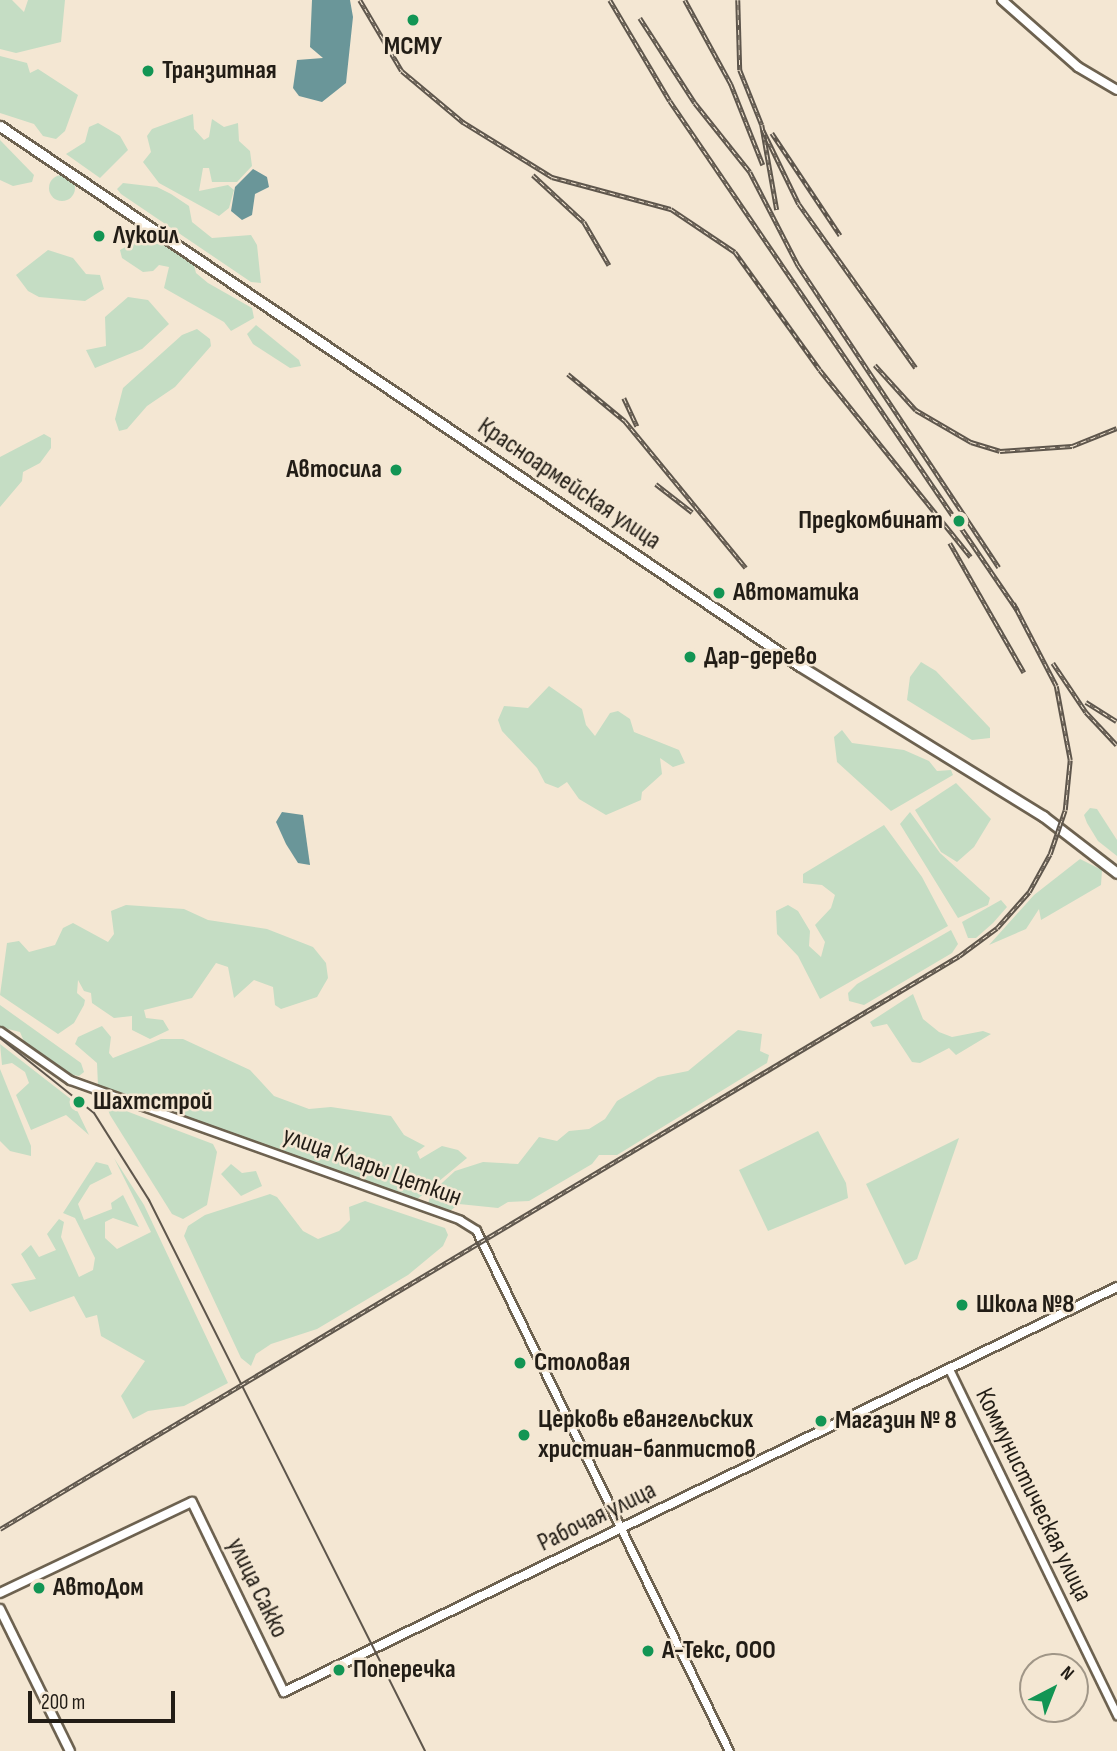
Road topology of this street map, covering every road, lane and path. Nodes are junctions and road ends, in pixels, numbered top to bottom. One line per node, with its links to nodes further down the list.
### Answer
1 (1002, 0): 2 (main road)
2 (1117, 90)
3 (0, 119): 5 (main road, Красноармейская улица)
4 (0, 126): 6 (main road, Красноармейская улица)
5 (1117, 866)
6 (1117, 873)
7 (0, 1031): 10 (street, улица Клары Цеткин)
8 (1117, 1287): 9 (main road, Рабочая улица)
9 (949, 1369): 10 (main road, Рабочая улица); 14 (street, Коммунистическая улица)
10 (620, 1529): 13 (main road, Рабочая улица); 16 (street, улица Клары Цеткин)
11 (0, 1593): 13 (main road, улица Сакко)
12 (0, 1609): 15 (main road)
13 (284, 1692)
14 (1117, 1715)
15 (70, 1751)
16 (729, 1751)

